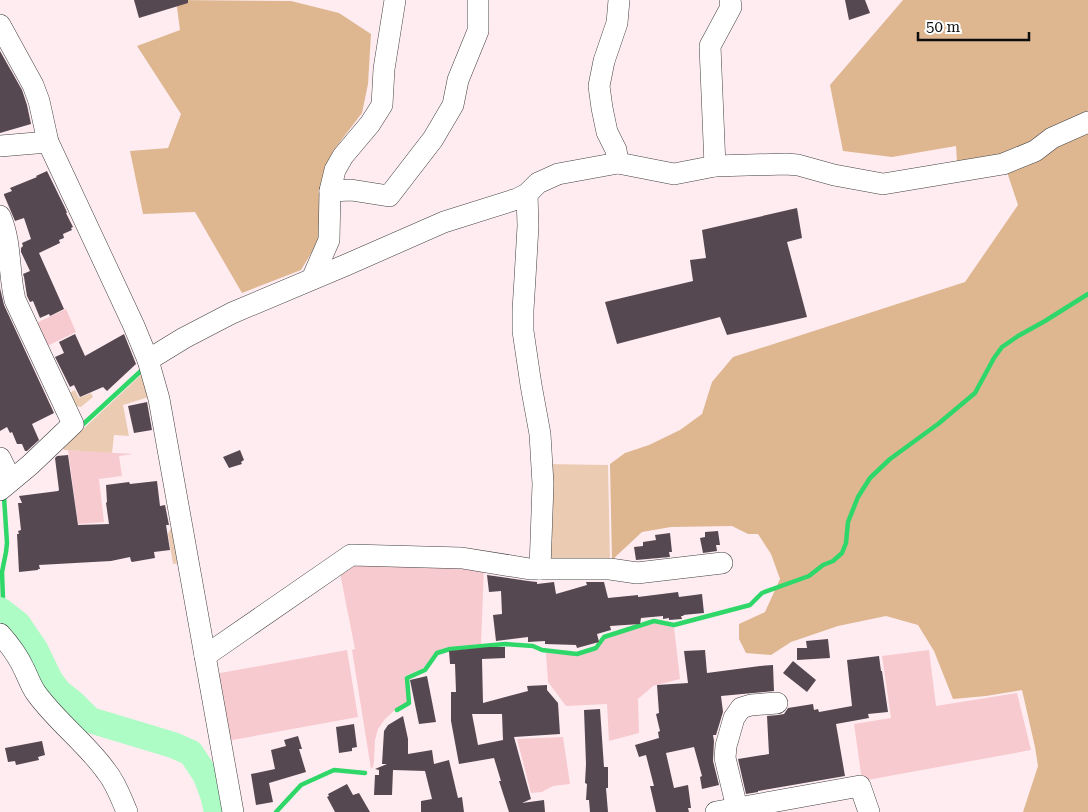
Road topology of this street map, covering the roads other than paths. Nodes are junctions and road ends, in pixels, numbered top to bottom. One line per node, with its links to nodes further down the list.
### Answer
1 (395, 0): 11 (street)
2 (478, 0): 11 (street)
3 (619, 0): 9 (street)
4 (730, 0): 10 (street)
5 (0, 25): 7 (street)
6 (1088, 122): 10 (street)
7 (48, 142): 8 (street); 15 (street)
8 (0, 146)
9 (618, 164): 10 (street); 12 (street)
10 (715, 166)
11 (330, 191): 14 (street)
12 (527, 194): 14 (street); 19 (street)
13 (0, 216): 17 (street)
14 (312, 279): 15 (street)
15 (148, 360): 21 (street)
16 (0, 458): 17 (street)
17 (5, 485)
18 (722, 563): 19 (street)
19 (540, 569): 21 (street)
20 (0, 634): 24 (street)
21 (205, 656): 25 (street)
22 (777, 704): 23 (street)
23 (726, 810): 26 (street)
24 (127, 812)
25 (233, 812)
26 (869, 812)

